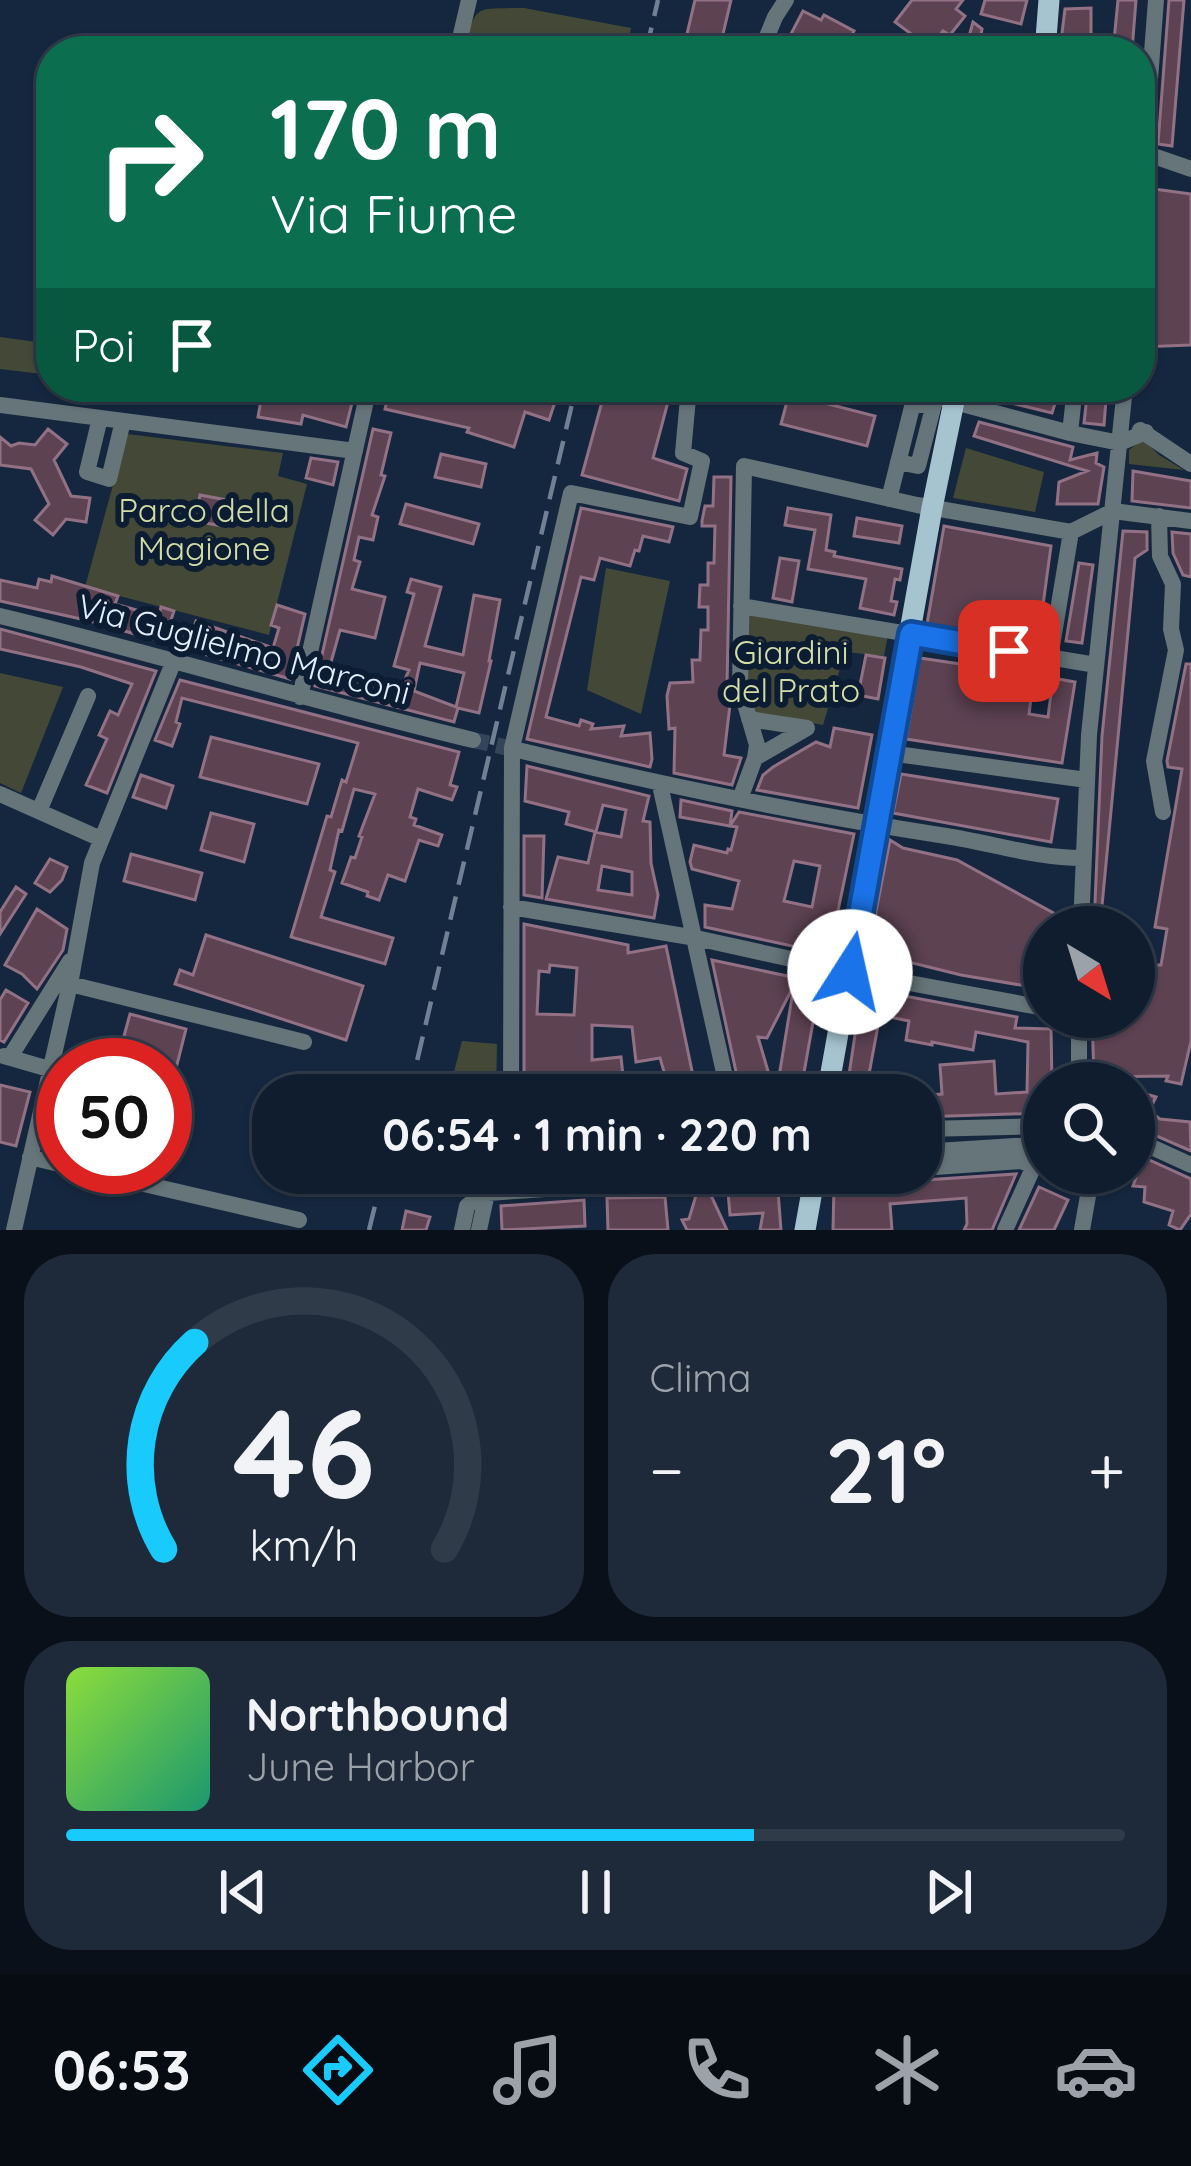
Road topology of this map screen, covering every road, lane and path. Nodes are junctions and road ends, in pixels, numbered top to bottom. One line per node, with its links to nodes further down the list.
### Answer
1 (469, 0): 5 (street)
2 (786, 0): 6 (street)
3 (1049, 0): 7 (main road)
4 (1156, 0): 8 (street)
5 (461, 36)
6 (767, 36)
7 (1047, 36)
8 (1153, 36)
9 (1155, 156): 10 (street)
10 (1191, 169)
11 (366, 402): 25 (street)
12 (688, 402): 43 (street)
13 (921, 402): 27 (street)
14 (946, 402): 28 (main road)
15 (964, 402): 23 (street)
16 (1074, 402): 23 (street)
17 (1124, 402): 21 (street)
18 (0, 405): 19 (street)
19 (100, 418): 20 (street); 20 (street)
20 (123, 421): 25 (street)
21 (1122, 423): 22 (street); 24 (street)
22 (1146, 432): 24 (street); 26 (street)
23 (1070, 433): 24 (street)
24 (1120, 443): 29 (street)
25 (355, 452): 40 (street)
26 (1191, 464)
27 (889, 499): 28 (street); 33 (street)
28 (932, 508): 32 (street); 35 (main road)
29 (1113, 512): 30 (street); 32 (street); 38 (street)
30 (1159, 516): 31 (street); 51 (street)
31 (1191, 521)
32 (1071, 532): 36 (street)
33 (741, 606): 35 (street); 41 (street)
34 (0, 616): 37 (street, Via Guglielmo Marconi)
35 (911, 634): 36 (street); 44 (main road)
36 (1050, 658): 38 (street)
37 (173, 663): 40 (street, Via Guglielmo Marconi); 53 (street)
38 (1096, 665): 46 (street)
39 (88, 696): 50 (street)
40 (300, 697): 42 (street, Via Guglielmo Marconi)
41 (749, 719): 45 (street); 45 (street)
42 (472, 740)
43 (517, 749): 47 (street); 56 (street)
44 (890, 753): 46 (street); 52 (main road)
45 (755, 758): 49 (street)
46 (1087, 780): 54 (street)
47 (660, 785): 49 (street); 57 (street)
48 (0, 794): 50 (street)
49 (740, 799): 52 (street)
50 (39, 811): 53 (street)
51 (1163, 812)
52 (876, 826): 54 (street); 59 (main road)
53 (101, 839): 58 (street)
54 (1082, 858): 55 (street)
55 (1081, 906)
56 (511, 907): 57 (street); 66 (street)
57 (696, 938): 59 (street); 67 (street)
58 (78, 948): 60 (street); 64 (street)
59 (850, 972): 61 (street); 68 (main road)
60 (70, 984): 62 (street); 63 (street)
61 (1023, 1004)
62 (57, 1038)
63 (304, 1042)
64 (5, 1056): 65 (street)
65 (36, 1065)
66 (511, 1074)
67 (725, 1074)
68 (831, 1074)
69 (36, 1126): 76 (street)
70 (1023, 1127): 71 (street)
71 (942, 1129)
72 (1023, 1148): 75 (street)
73 (1155, 1149): 79 (street)
74 (1023, 1150): 78 (street)
75 (942, 1151)
76 (29, 1157): 77 (street); 87 (street)
77 (36, 1159)
78 (942, 1164)
79 (1191, 1165)
80 (1023, 1190): 91 (street)
81 (189, 1194): 86 (street)
82 (482, 1194): 88 (street)
83 (487, 1194): 89 (street)
84 (812, 1194): 90 (main road)
85 (1088, 1194): 92 (street)
86 (298, 1220)
87 (14, 1230)
88 (462, 1230)
89 (479, 1230)
90 (806, 1230)
91 (1005, 1230)
92 (1082, 1230)

